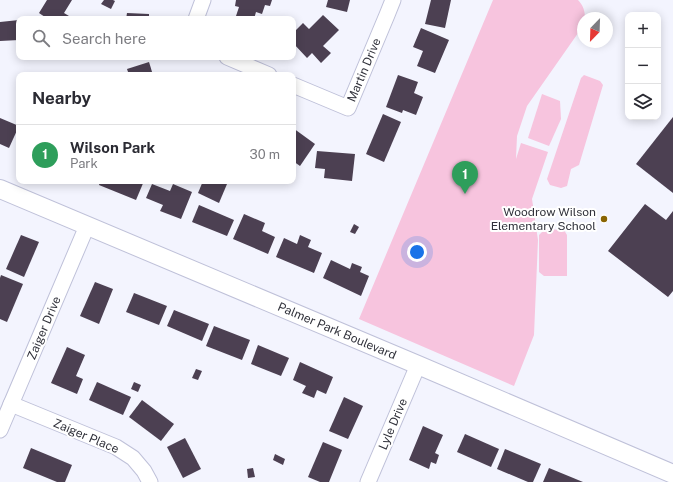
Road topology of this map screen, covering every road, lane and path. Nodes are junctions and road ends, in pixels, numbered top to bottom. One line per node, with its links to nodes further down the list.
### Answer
1 (203, 0): 3 (street)
2 (393, 0): 6 (street, Martin Drive)
3 (197, 16)
4 (234, 60): 5 (street)
5 (262, 72)
6 (296, 86)
7 (0, 189): 8 (main road, Palmer Park Boulevard)
8 (87, 226): 9 (main road, Palmer Park Boulevard); 10 (street, Zaiger Drive)
9 (418, 365): 12 (main road, Palmer Park Boulevard); 14 (street, Lyle Drive)
10 (11, 404): 11 (street, Zaiger Drive); 13 (street, Zaiger Place)
11 (0, 430)
12 (673, 474)
13 (150, 482)
14 (368, 482)

